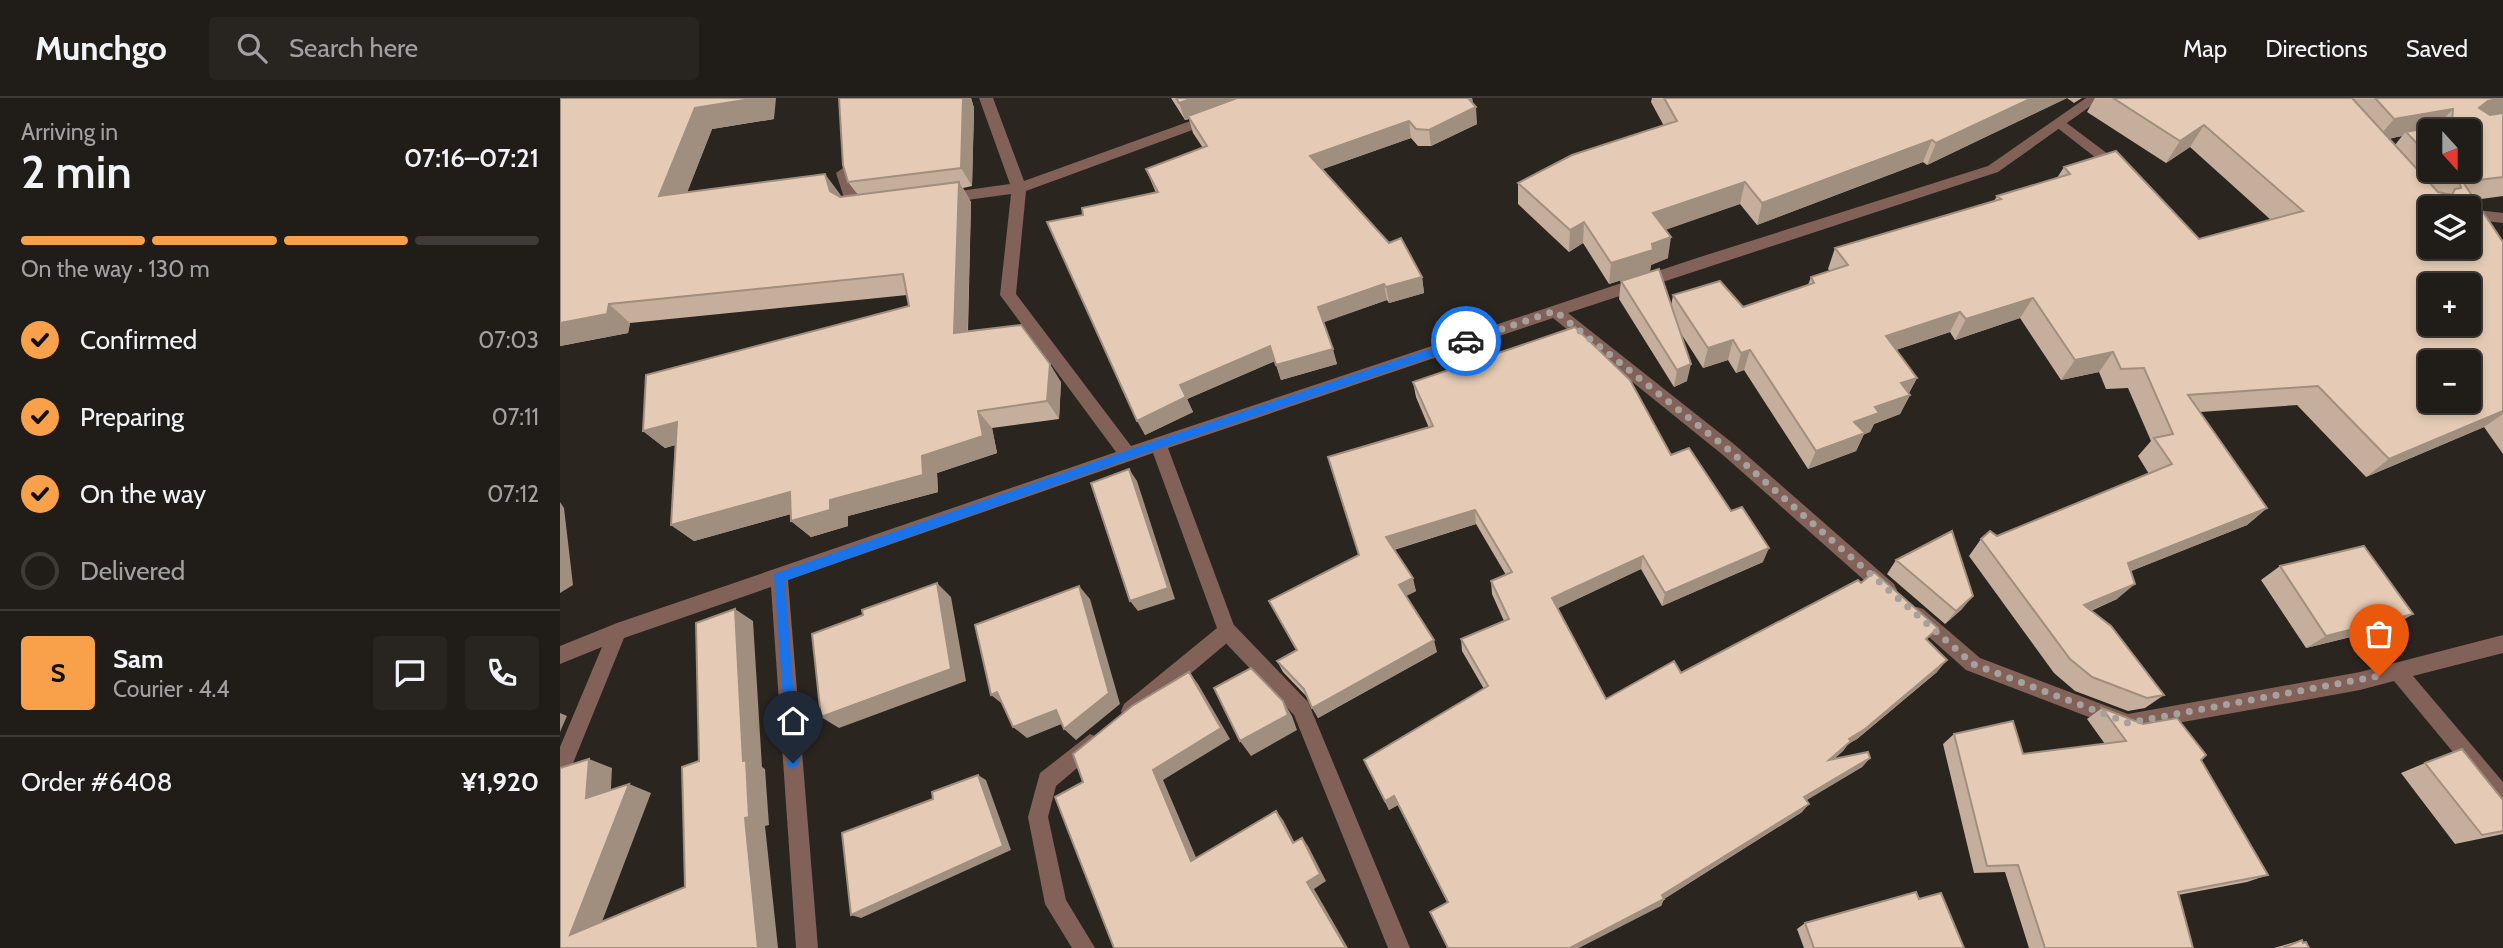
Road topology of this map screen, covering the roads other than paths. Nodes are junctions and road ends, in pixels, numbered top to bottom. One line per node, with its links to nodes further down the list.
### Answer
1 (986, 98): 7 (street)
2 (2095, 98): 4 (street)
3 (1228, 112): 7 (street)
4 (2060, 123): 6 (street); 12 (street)
5 (842, 173): 9 (street)
6 (2133, 181)
7 (1019, 188): 8 (street); 14 (street)
8 (923, 201)
9 (883, 206)
10 (2481, 215): 11 (street)
11 (2503, 218)
12 (1555, 311): 13 (street); 20 (street)
13 (1158, 444): 14 (street); 16 (street)
14 (1128, 455): 15 (street)
15 (779, 578): 17 (street); 23 (street)
16 (1227, 631): 24 (street); 25 (street)
17 (617, 632): 19 (street); 21 (street)
18 (2503, 643): 20 (street)
19 (560, 655)
20 (2398, 671): 22 (street)
21 (560, 771)
22 (2503, 797)
23 (807, 948)
24 (1084, 948)
25 (1399, 948)

